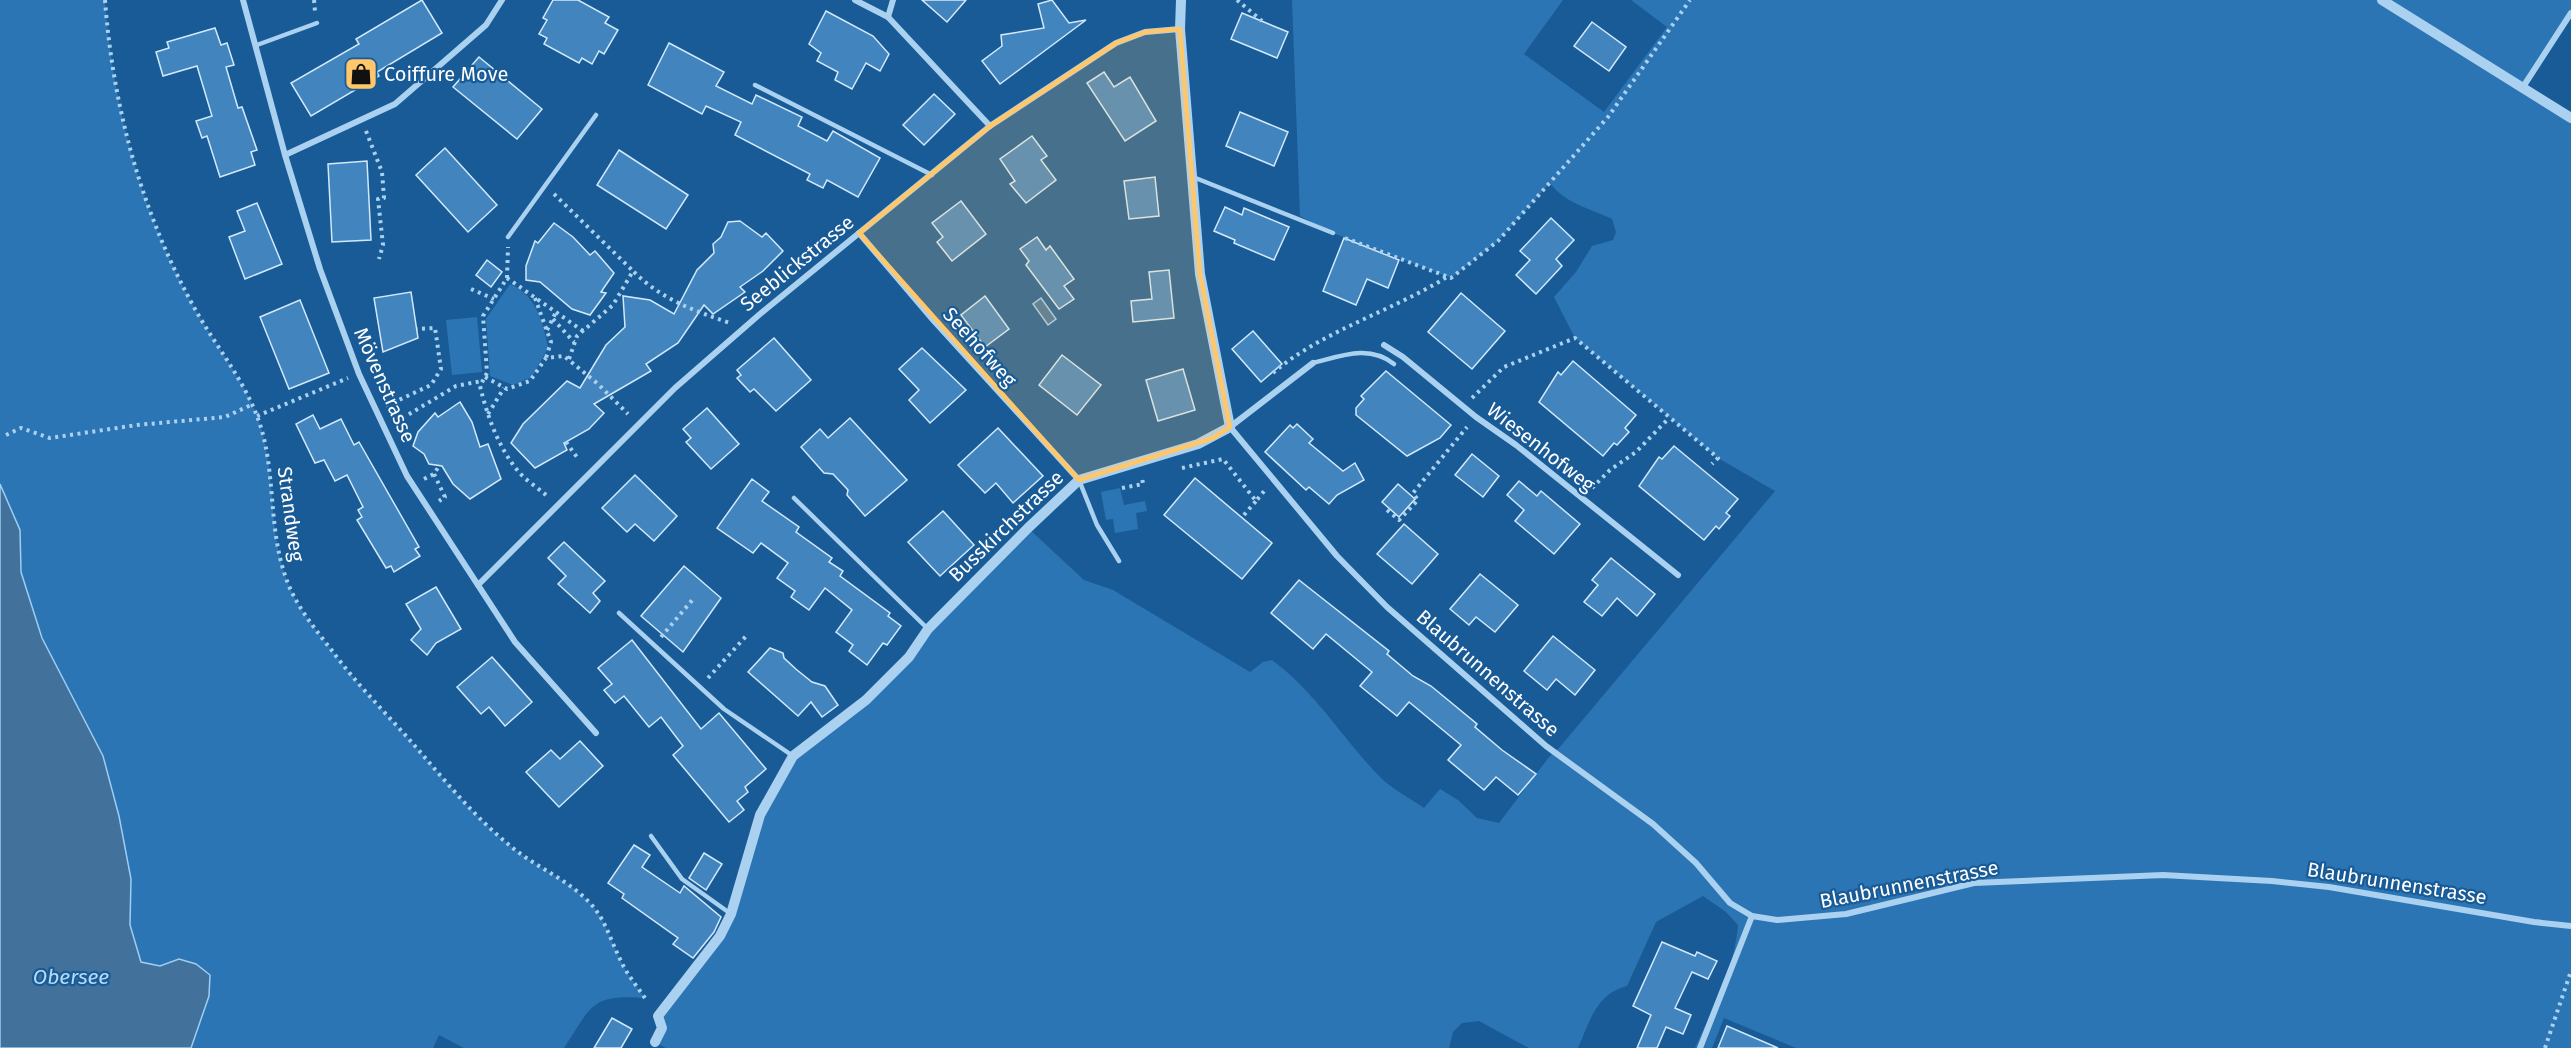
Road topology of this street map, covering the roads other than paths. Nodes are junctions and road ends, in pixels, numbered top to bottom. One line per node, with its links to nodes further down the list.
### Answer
1 (243, 0): 11 (street, Mövenstrasse)
2 (502, 0): 17 (street)
3 (855, 0): 8 (street)
4 (893, 0): 8 (street)
5 (1181, 0): 10 (street)
6 (2382, 0): 13 (street)
7 (2571, 13): 13 (street)
8 (888, 17): 16 (street)
9 (317, 23): 11 (lane)
10 (1180, 29): 16 (street, Seeblickstrasse); 19 (street)
11 (257, 45): 17 (street, Mövenstrasse)
12 (755, 85): 18 (lane)
13 (2523, 87): 15 (street)
14 (596, 115): 22 (lane)
15 (2571, 118)
16 (990, 126): 18 (street, Seeblickstrasse)
17 (285, 155): 31 (street, Mövenstrasse)
18 (932, 175): 20 (street, Seeblickstrasse)
19 (1191, 176): 21 (lane); 26 (street)
20 (859, 233): 27 (street, Seehofweg); 31 (street, Seeblickstrasse)
21 (1333, 233)
22 (508, 237)
23 (1384, 345): 30 (street, Wiesenhofweg)
24 (1312, 363): 25 (lane); 26 (street)
25 (1394, 364)
26 (1230, 427): 27 (street, Busskirchstrasse); 38 (street, Blaubrunnenstrasse)
27 (1079, 480): 29 (lane); 33 (street, Busskirchstrasse)
28 (794, 498): 33 (lane)
29 (1119, 561)
30 (1678, 575)
31 (477, 585): 34 (street, Mövenstrasse)
32 (619, 613): 35 (lane)
33 (928, 629): 35 (street, Busskirchstrasse)
34 (596, 733)
35 (793, 756): 37 (street, Busskirchstrasse)
36 (651, 836): 37 (lane)
37 (731, 914): 40 (street, Busskirchstrasse)
38 (1752, 916): 39 (street, Blaubrunnenstrasse); 41 (street)
39 (2571, 926)
40 (656, 1042)
41 (1700, 1048)

